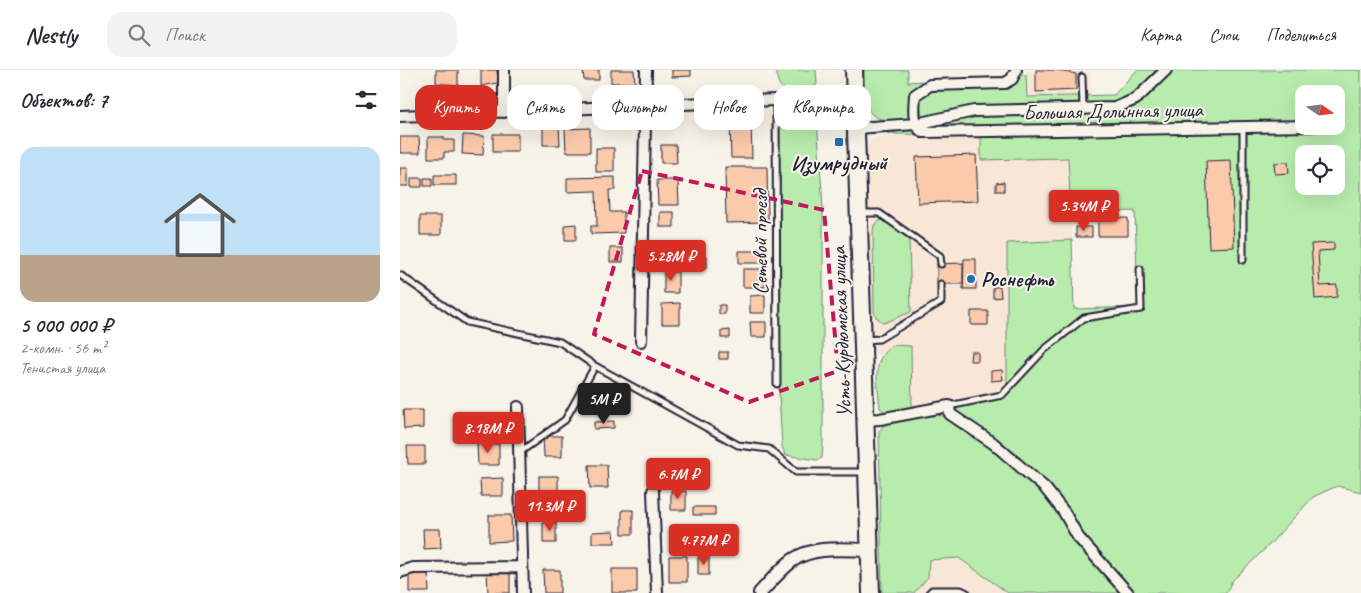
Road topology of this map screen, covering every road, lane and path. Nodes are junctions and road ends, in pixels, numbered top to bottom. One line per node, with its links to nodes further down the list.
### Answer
1 (504, 70): 13 (street)
2 (646, 70): 7 (street)
3 (854, 70): 8 (main road, Усть-Курдюмская улица)
4 (1016, 70): 15 (street)
5 (1166, 70): 11 (street, Большая Долинная улица)
6 (1082, 77): 11 (lane)
7 (646, 85)
8 (854, 85)
9 (774, 100): 10 (street)
10 (684, 105)
11 (1083, 108): 15 (street, Большая Долинная улица)
12 (592, 109): 13 (street)
13 (504, 112): 14 (street)
14 (400, 116)
15 (916, 124): 16 (street, Большая Долинная улица); 18 (street, Большая Долинная улица)
16 (871, 127)
17 (1295, 127): 18 (street, Большая Долинная улица)
18 (1243, 128): 23 (lane)
19 (644, 130): 29 (street)
20 (776, 130): 31 (lane, Сетевой проезд)
21 (856, 130): 22 (main road, Усть-Курдюмская улица)
22 (859, 213): 24 (lane); 28 (main road, Усть-Курдюмская улица)
23 (1242, 260)
24 (940, 264)
25 (1140, 269): 32 (lane)
26 (400, 275): 30 (lane)
27 (941, 284): 28 (lane)
28 (862, 340): 34 (main road, Усть-Курдюмская улица)
29 (641, 341)
30 (595, 366): 35 (lane); 36 (lane)
31 (777, 384)
32 (949, 406): 34 (street); 47 (street)
33 (518, 408): 35 (street)
34 (865, 420): 36 (main road, Усть-Курдюмская улица)
35 (519, 452): 39 (street)
36 (868, 472): 38 (main road, Усть-Курдюмская улица)
37 (653, 491): 42 (street)
38 (870, 550): 43 (street); 44 (main road, Усть-Курдюмская улица)
39 (522, 567): 40 (street); 41 (street)
40 (400, 572)
41 (523, 593)
42 (656, 593)
43 (760, 593)
44 (871, 593)
45 (929, 593): 46 (lane)
46 (967, 593)
47 (1128, 593)

